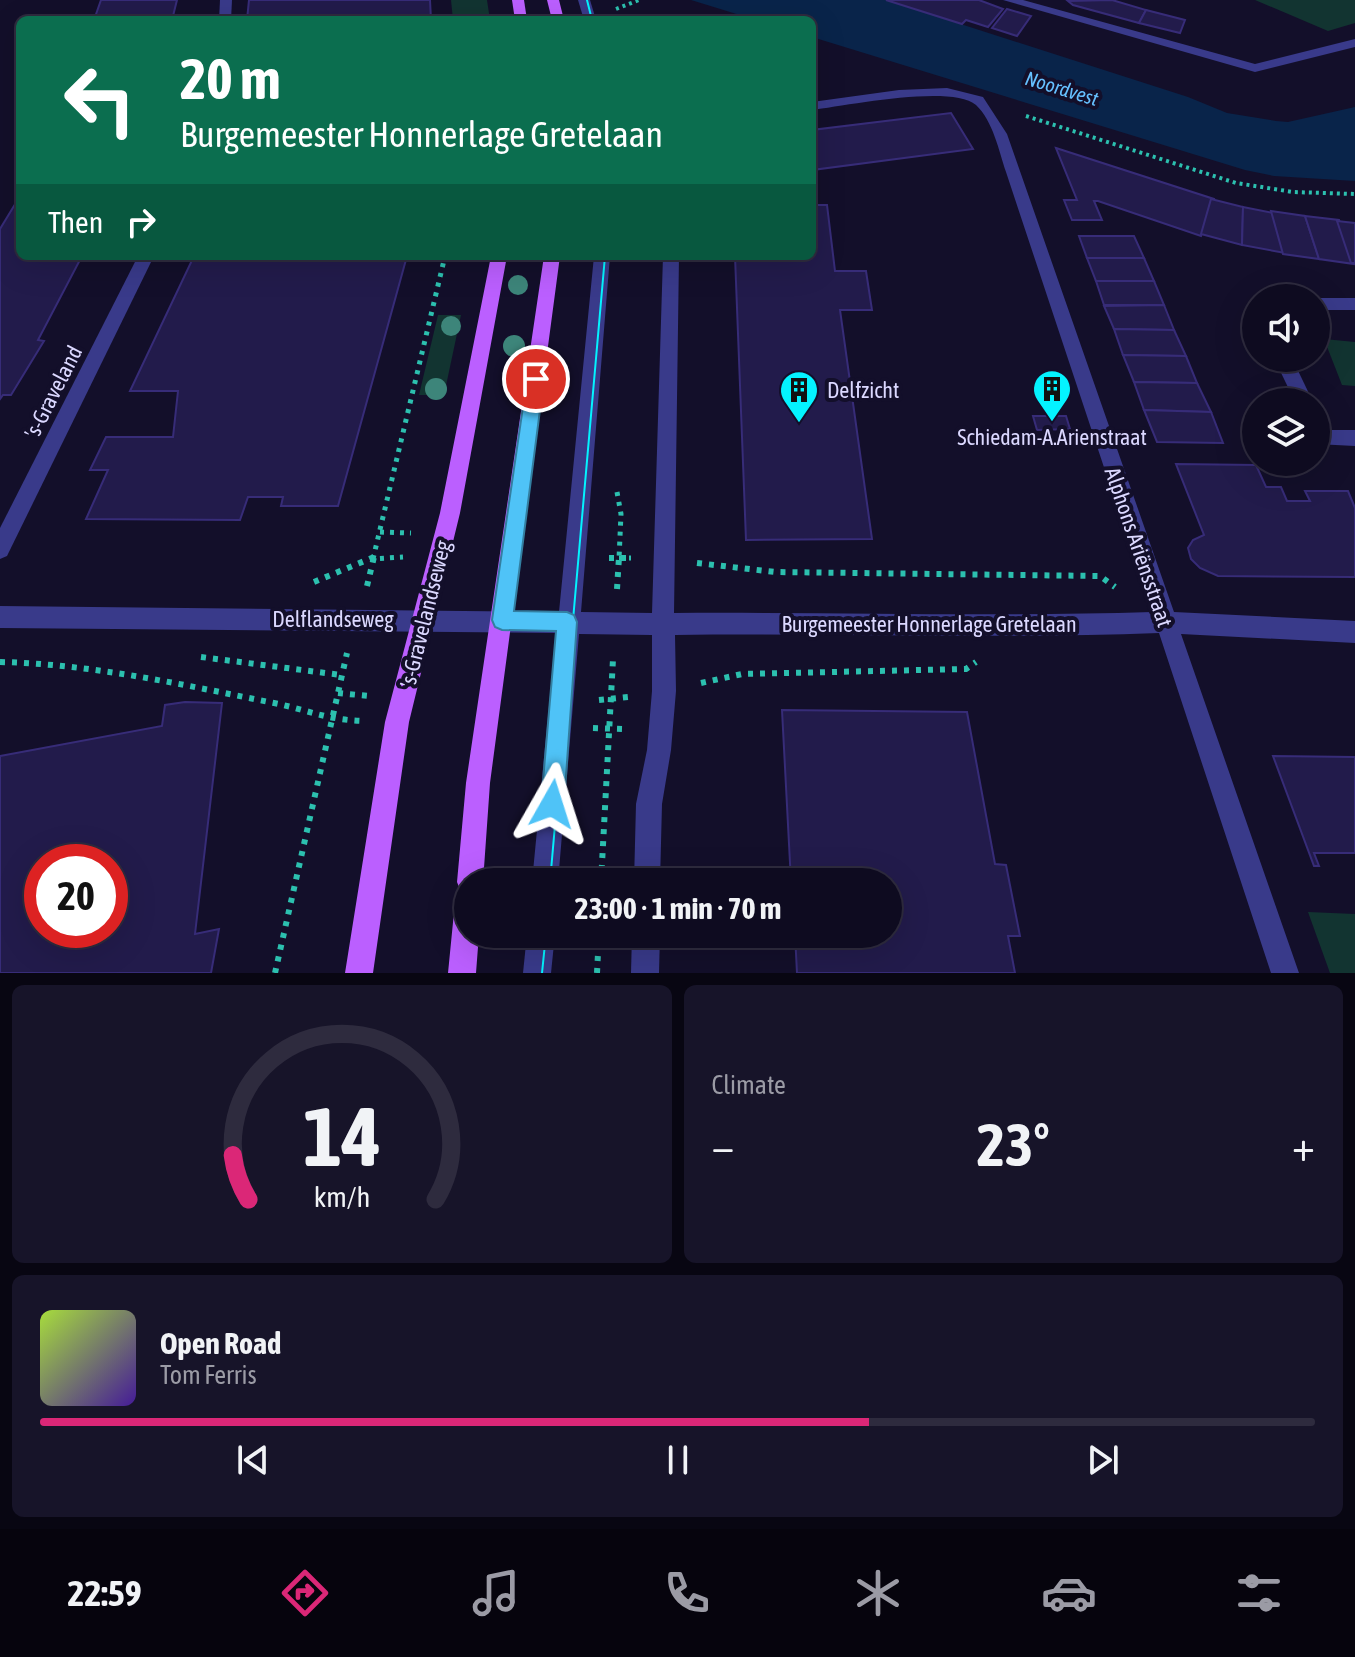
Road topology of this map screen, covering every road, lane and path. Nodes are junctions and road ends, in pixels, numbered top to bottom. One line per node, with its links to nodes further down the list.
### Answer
1 (639, 0): 4 (path)
2 (1009, 0): 3 (street)
3 (1032, 3): 5 (street)
4 (615, 9)
5 (1355, 43)
6 (816, 106): 7 (street)
7 (989, 113): 8 (path); 26 (street, Alphons Ariënsstraat)
8 (1355, 194)
9 (144, 260): 18 (street, 's-Graveland)
10 (498, 260): 21 (main road, 's-Gravelandseweg)
11 (551, 260): 22 (main road)
12 (602, 260): 24 (street)
13 (671, 260): 27 (street)
14 (1330, 304): 15 (street)
15 (1355, 304)
16 (1330, 438): 17 (street)
17 (1355, 438)
18 (0, 549)
19 (618, 557): 25 (path)
20 (0, 617): 23 (street, Delflandseweg)
21 (423, 620): 22 (street, Delflandseweg); 23 (street, Delflandseweg); 31 (main road, 's-Gravelandseweg)
22 (502, 620): 24 (street, Burgemeester Honnerlage Gretelaan); 35 (main road)
23 (164, 621): 30 (path)
24 (567, 622): 25 (street, Burgemeester Honnerlage Gretelaan); 32 (street)
25 (615, 622): 27 (street, Burgemeester Honnerlage Gretelaan); 33 (path)
26 (1164, 622): 27 (street, Burgemeester Honnerlage Gretelaan); 28 (street, Burgemeester Honnerlage Gretelaan); 48 (street, Alphons Ariënsstraat)
27 (664, 624): 34 (street)
28 (1355, 632)
29 (0, 662): 31 (path)
30 (341, 675)
31 (397, 722): 43 (main road, 's-Gravelandseweg)
32 (560, 727): 33 (path); 36 (street)
33 (608, 729): 34 (path); 37 (path)
34 (660, 731): 38 (street)
35 (471, 868)
36 (546, 868)
37 (602, 868)
38 (647, 868)
39 (464, 948): 44 (main road)
40 (540, 948): 45 (street)
41 (598, 948): 46 (path)
42 (646, 948): 47 (street)
43 (359, 973)
44 (462, 973)
45 (537, 973)
46 (597, 973)
47 (645, 973)
48 (1285, 973)

